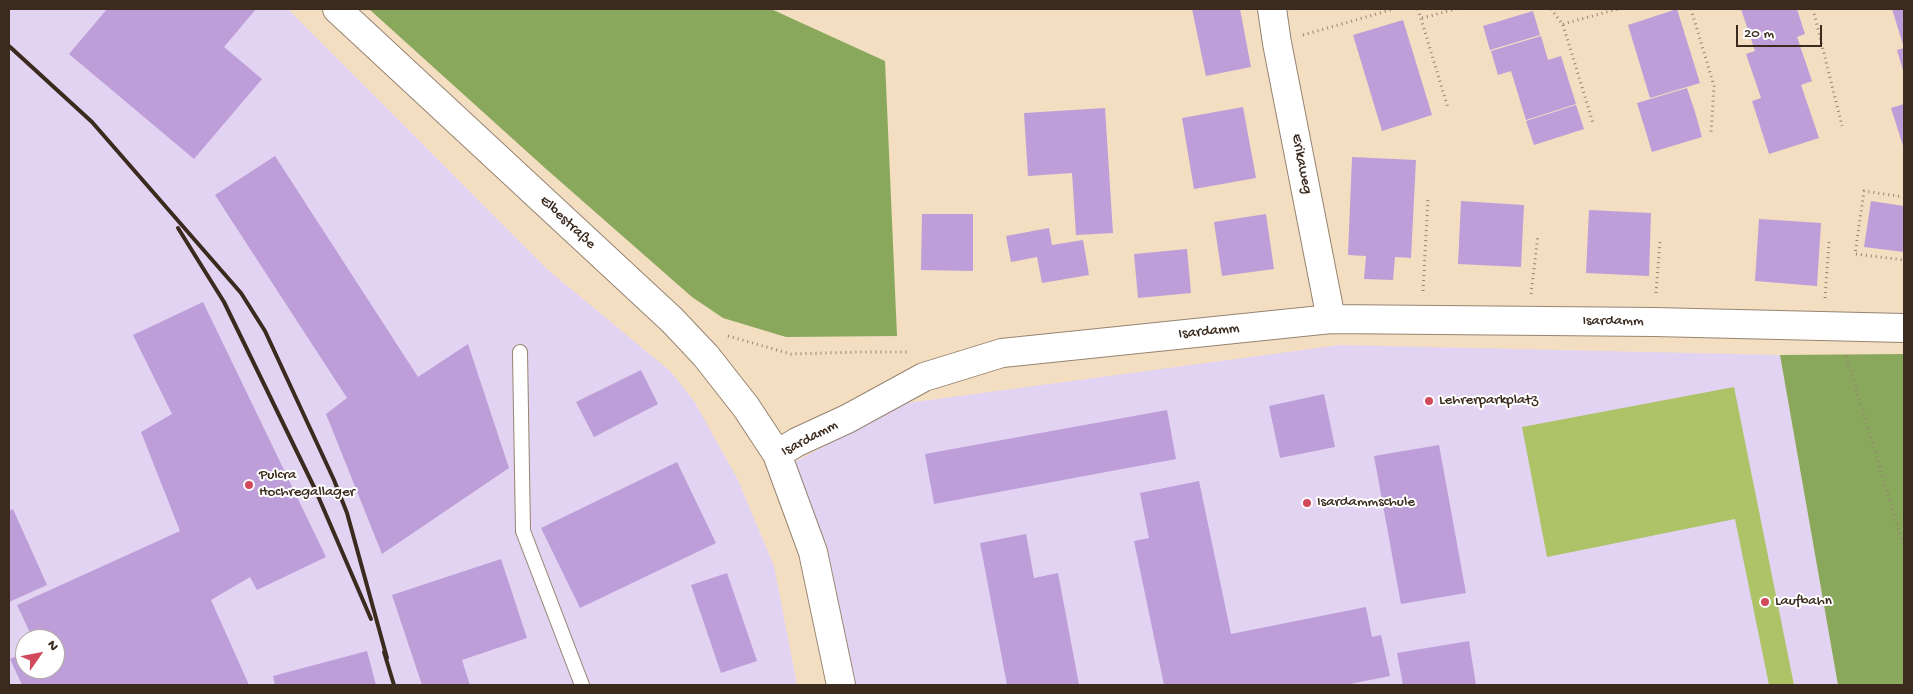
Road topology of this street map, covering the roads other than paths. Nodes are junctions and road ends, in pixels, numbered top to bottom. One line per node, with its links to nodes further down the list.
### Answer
1 (337, 9): 6 (street, Elbestraße)
2 (1272, 9): 3 (street, Erikaweg)
3 (1331, 320): 4 (street, Isardamm); 6 (street, Isardamm)
4 (1904, 328)
5 (520, 352): 7 (lane)
6 (777, 454): 8 (street, Isardamm)
7 (582, 685)
8 (840, 685)

